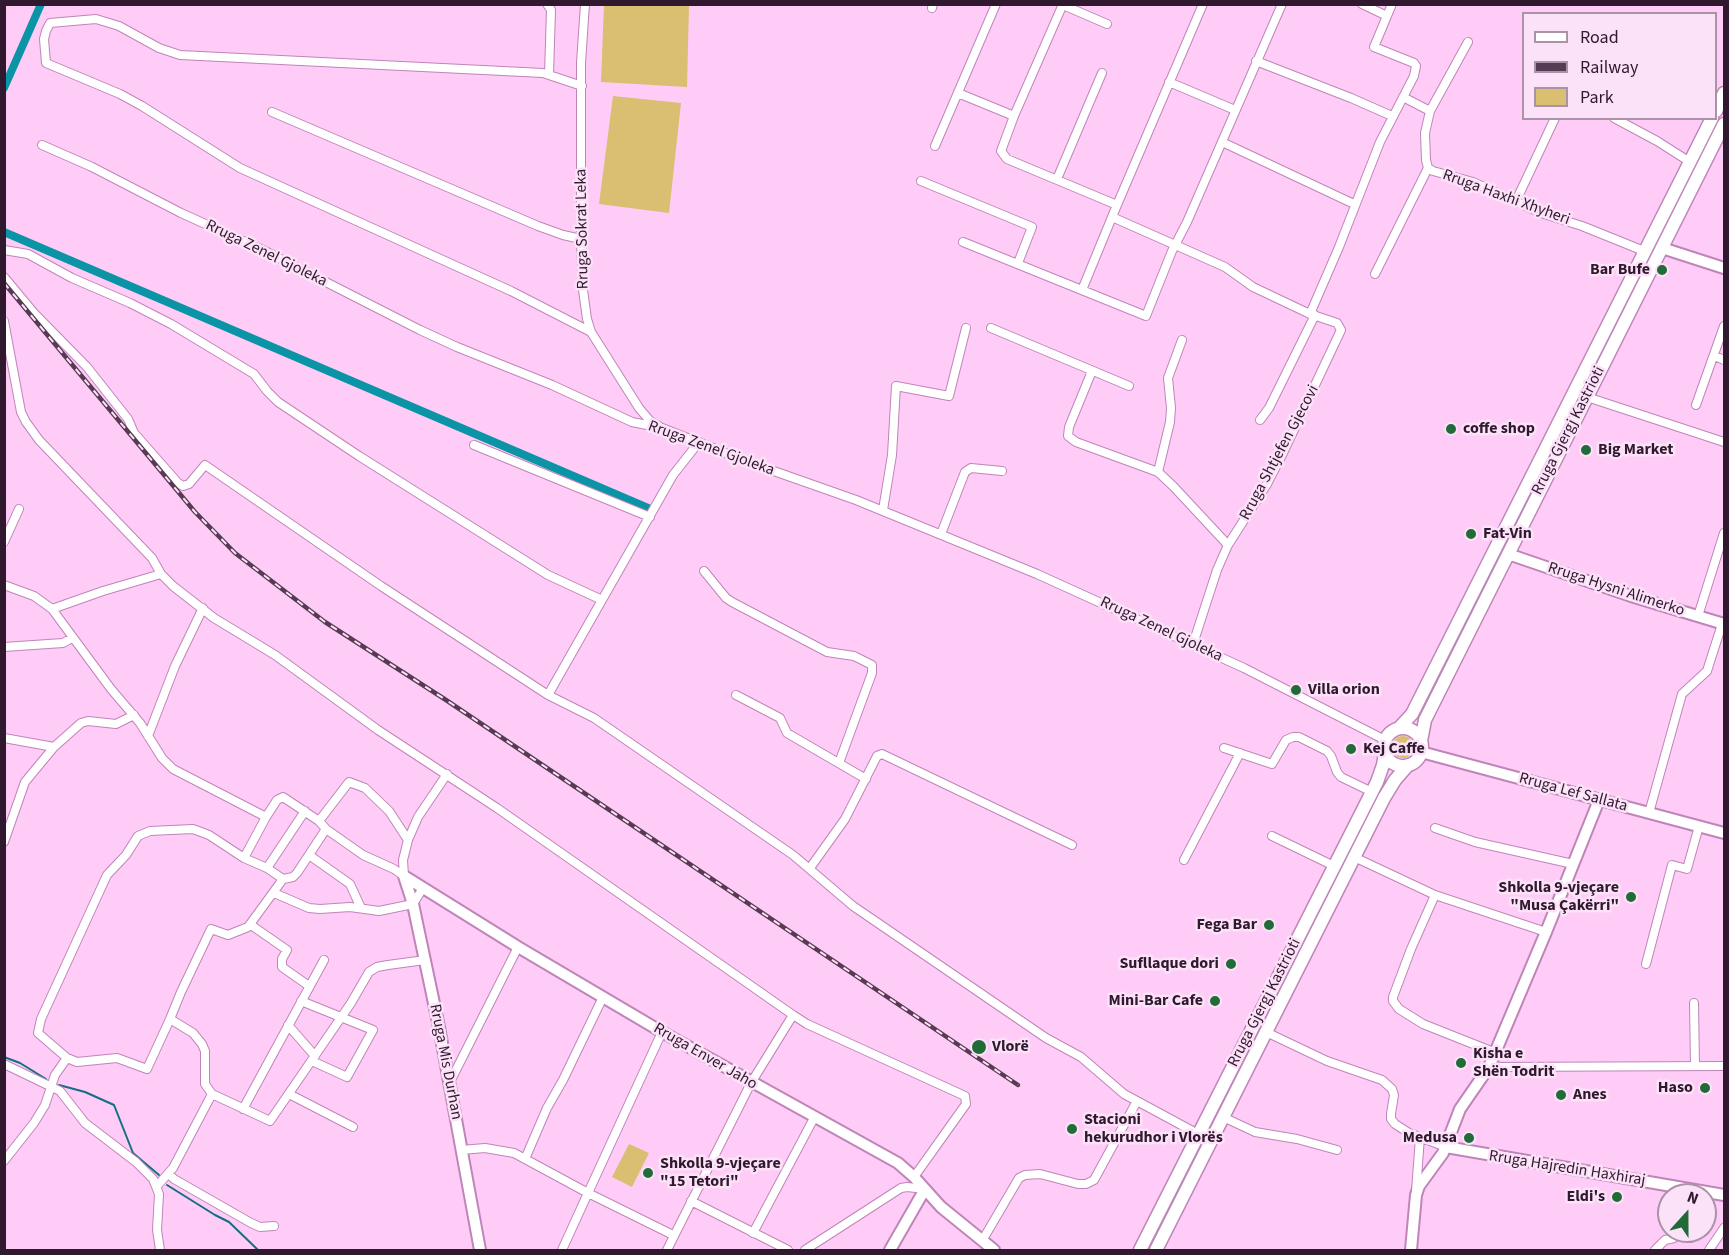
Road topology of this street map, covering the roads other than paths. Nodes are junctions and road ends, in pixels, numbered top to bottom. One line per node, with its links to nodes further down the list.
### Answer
1 (547, 4): 14 (street)
2 (585, 4): 16 (street, Rruga Sokrat Leka)
3 (996, 4): 17 (street)
4 (1203, 4): 15 (street)
5 (1282, 4): 12 (street)
6 (1362, 4): 9 (street)
7 (1392, 4): 9 (street)
8 (1063, 5): 10 (street); 24 (street)
9 (1387, 16): 19 (street)
10 (1107, 24)
11 (1468, 42): 22 (street, Rruga Haxhi Xhyheri)
12 (1256, 62): 21 (street); 25 (street)
13 (1102, 73): 35 (street)
14 (549, 74): 16 (street); 57 (street)
15 (1169, 82): 21 (street); 39 (street)
16 (582, 86): 41 (street, Rruga Sokrat Leka)
17 (958, 93): 24 (street); 32 (street)
18 (1725, 93): 20 (main road)
19 (1403, 97): 22 (street); 25 (street)
20 (1717, 109)
21 (1235, 110): 30 (street)
22 (1430, 111): 34 (street, Rruga Haxhi Xhyheri)
23 (272, 112): 41 (street)
24 (1014, 116): 35 (street)
25 (1392, 116): 38 (street)
26 (1554, 120): 37 (street)
27 (1618, 120): 33 (street)
28 (1711, 120): 33 (main road, Rruga Gjergj Kastrioti)
29 (1724, 128): 44 (main road, Rruga Gjergj Kastrioti)
30 (1222, 142): 38 (street); 43 (street)
31 (42, 146): 66 (street, Rruga Zenel Gjoleka)
32 (935, 146)
33 (1690, 162): 46 (main road, Rruga Gjergj Kastrioti)
34 (1428, 168): 37 (street, Rruga Haxhi Xhyheri); 49 (street)
35 (1057, 179): 39 (street)
36 (921, 180): 47 (street)
37 (1516, 201): 46 (street, Rruga Haxhi Xhyheri)
38 (1354, 204): 52 (street)
39 (1117, 205): 40 (street)
40 (1112, 217): 43 (street); 51 (street)
41 (581, 239): 57 (street, Rruga Sokrat Leka)
42 (963, 242): 47 (street)
43 (1176, 244): 51 (street); 52 (street)
44 (1662, 248): 48 (street); 63 (main road, Rruga Gjergj Kastrioti)
45 (4, 250): 83 (street)
46 (1644, 251): 94 (main road, Rruga Gjergj Kastrioti)
47 (1018, 263): 51 (street)
48 (1725, 268)
49 (1375, 274)
50 (4, 277): 91 (street)
51 (1082, 290)
52 (1313, 314): 65 (street); 78 (street, Rruga Shtjefen Gjecovi)
53 (4, 321): 81 (street)
54 (1725, 326): 59 (street)
55 (966, 328): 73 (street)
56 (991, 328): 61 (street)
57 (591, 332): 66 (street, Rruga Sokrat Leka)
58 (1182, 340): 71 (street)
59 (1714, 356): 60 (street); 64 (street)
60 (1725, 360)
61 (1092, 371): 62 (street); 71 (street)
62 (1129, 386)
63 (1587, 397): 68 (street); 79 (main road, Rruga Gjergj Kastrioti)
64 (1696, 405)
65 (1260, 420)
66 (662, 428): 67 (street, Rruga Zenel Gjoleka)
67 (699, 442): 73 (street, Rruga Zenel Gjoleka); 74 (street)
68 (1725, 442)
69 (474, 445): 74 (street)
70 (1002, 471): 76 (street)
71 (1158, 472): 78 (street)
72 (19, 510): 77 (street)
73 (883, 510): 76 (street, Rruga Zenel Gjoleka)
74 (650, 517): 83 (street)
75 (1725, 533): 86 (street)
76 (941, 534): 89 (street, Rruga Zenel Gjoleka)
77 (4, 542)
78 (1228, 545): 89 (street, Rruga Shtjefen Gjecovi)
79 (1508, 554): 86 (street, Rruga Hysni Alimerko); 99 (main road, Rruga Gjergj Kastrioti)
80 (704, 571): 103 (street)
81 (161, 574): 84 (street); 85 (street)
82 (4, 585): 84 (street)
83 (602, 600): 91 (street)
84 (52, 609): 88 (street)
85 (203, 609): 95 (street); 105 (street)
86 (1698, 616): 87 (street, Rruga Hysni Alimerko)
87 (1723, 624): 110 (street)
88 (72, 638): 90 (street); 93 (street)
89 (1193, 644): 97 (street, Rruga Zenel Gjoleka)
90 (4, 647)
91 (548, 695): 128 (street)
92 (736, 695): 103 (street)
93 (134, 715): 95 (street); 98 (street)
94 (1399, 728): 97 (main road); 99 (main road)
95 (148, 736): 111 (street)
96 (4, 738): 98 (street)
97 (1385, 740): 102 (main road)
98 (54, 747): 119 (street)
99 (1421, 747): 104 (main road); 108 (street, Rruga Lef Sallata)
100 (1224, 748): 101 (street)
101 (1240, 753): 107 (street); 124 (street)
102 (1385, 753): 104 (main road); 107 (main road, Rruga Gjergj Kastrioti)
103 (839, 763): 106 (street)
104 (1408, 765): 122 (main road, Rruga Gjergj Kastrioti)
105 (447, 774): 118 (street); 146 (street)
106 (866, 779): 120 (street); 128 (street)
107 (1372, 792): 126 (main road, Rruga Gjergj Kastrioti)
108 (1599, 800): 110 (street, Rruga Lef Sallata); 125 (street)
109 (306, 811): 111 (street); 112 (street); 127 (street)
110 (1649, 813): 113 (street, Rruga Lef Sallata)
111 (266, 817): 123 (street)
112 (319, 821): 115 (street); 118 (street)
113 (1699, 826): 116 (street, Rruga Lef Sallata); 141 (street)
114 (1435, 828): 125 (street)
115 (326, 829): 121 (street); 129 (street)
116 (1725, 833)
117 (1272, 836): 126 (street)
118 (408, 840): 129 (street)
119 (4, 842)
120 (1072, 845)
121 (309, 855): 130 (street); 135 (street)
122 (1354, 857): 133 (street); 151 (main road, Rruga Gjergj Kastrioti)
123 (244, 858): 127 (street); 154 (street)
124 (1184, 860)
125 (1573, 864): 137 (street)
126 (1334, 866): 169 (main road, Rruga Gjergj Kastrioti)
127 (267, 868): 130 (street)
128 (810, 868): 164 (street)
129 (404, 876): 131 (street, Rruga Enver Jaho); 134 (street, Rruga Mis Durhan)
130 (283, 879): 132 (street)
131 (423, 888): 134 (street); 138 (street, Rruga Enver Jaho)
132 (274, 893): 135 (street); 136 (street)
133 (1436, 895): 137 (street); 152 (street)
134 (413, 904): 135 (street); 140 (street, Rruga Mis Durhan)
135 (361, 908)
136 (251, 925): 142 (street); 148 (street)
137 (1546, 932): 152 (street)
138 (518, 947): 143 (street, Rruga Enver Jaho); 159 (street)
139 (324, 960): 142 (street)
140 (425, 960): 147 (street); 159 (street, Rruga Mis Durhan)
141 (1646, 964)
142 (309, 986): 144 (street)
143 (603, 997): 150 (street, Rruga Enver Jaho); 174 (street)
144 (301, 1001): 147 (street); 149 (street)
145 (1694, 1003): 156 (street)
146 (793, 1015): 160 (street); 177 (street)
147 (341, 1018): 153 (street); 153 (street)
148 (170, 1020): 154 (street); 162 (street)
149 (288, 1025): 153 (street); 165 (street)
150 (662, 1032): 160 (street, Rruga Enver Jaho); 181 (street)
151 (1266, 1032): 166 (main road, Rruga Gjergj Kastrioti); 170 (street)
152 (1496, 1053): 158 (street)
153 (313, 1058): 163 (street)
154 (67, 1059): 161 (street)
155 (4, 1064): 161 (street)
156 (1695, 1066): 157 (street); 158 (street)
157 (1725, 1066)
158 (1489, 1067): 171 (street)
159 (450, 1082): 172 (street, Rruga Mis Durhan)
160 (751, 1083): 167 (street, Rruga Enver Jaho); 183 (street)
161 (51, 1086): 175 (street); 179 (street)
162 (212, 1094): 165 (street); 176 (street)
163 (289, 1094): 165 (street); 168 (street)
164 (1137, 1101): 169 (street); 188 (street)
165 (243, 1109)
166 (1223, 1117): 173 (street); 198 (main road, Rruga Gjergj Kastrioti)
167 (814, 1118): 177 (street, Rruga Enver Jaho); 186 (street)
168 (353, 1126)
169 (1198, 1134): 197 (main road, Rruga Gjergj Kastrioti)
170 (1419, 1137): 171 (street); 182 (street)
171 (1446, 1147): 178 (street, Rruga Hajredin Haxhiraj); 182 (street)
172 (461, 1150): 174 (street); 190 (street, Rruga Mis Durhan)
173 (1337, 1150)
174 (525, 1159): 181 (street)
175 (4, 1161)
176 (169, 1174): 179 (street); 184 (street)
177 (914, 1177): 180 (street, Rruga Enver Jaho)
178 (1657, 1185)
179 (157, 1186): 189 (street)
180 (925, 1189): 188 (street, Rruga Enver Jaho); 194 (street); 195 (street)
181 (588, 1193): 187 (street); 191 (street)
182 (1416, 1196): 199 (street)
183 (691, 1201): 186 (street); 187 (street)
184 (274, 1226)
185 (1725, 1228): 200 (street)
186 (753, 1233): 193 (street)
187 (674, 1234): 192 (street)
188 (982, 1241): 196 (street, Rruga Enver Jaho)
189 (160, 1251)
190 (480, 1251)
191 (561, 1251)
192 (667, 1251)
193 (788, 1251)
194 (805, 1251)
195 (891, 1251)
196 (994, 1251)
197 (1140, 1251)
198 (1156, 1251)
199 (1411, 1251)
200 (1709, 1251)

